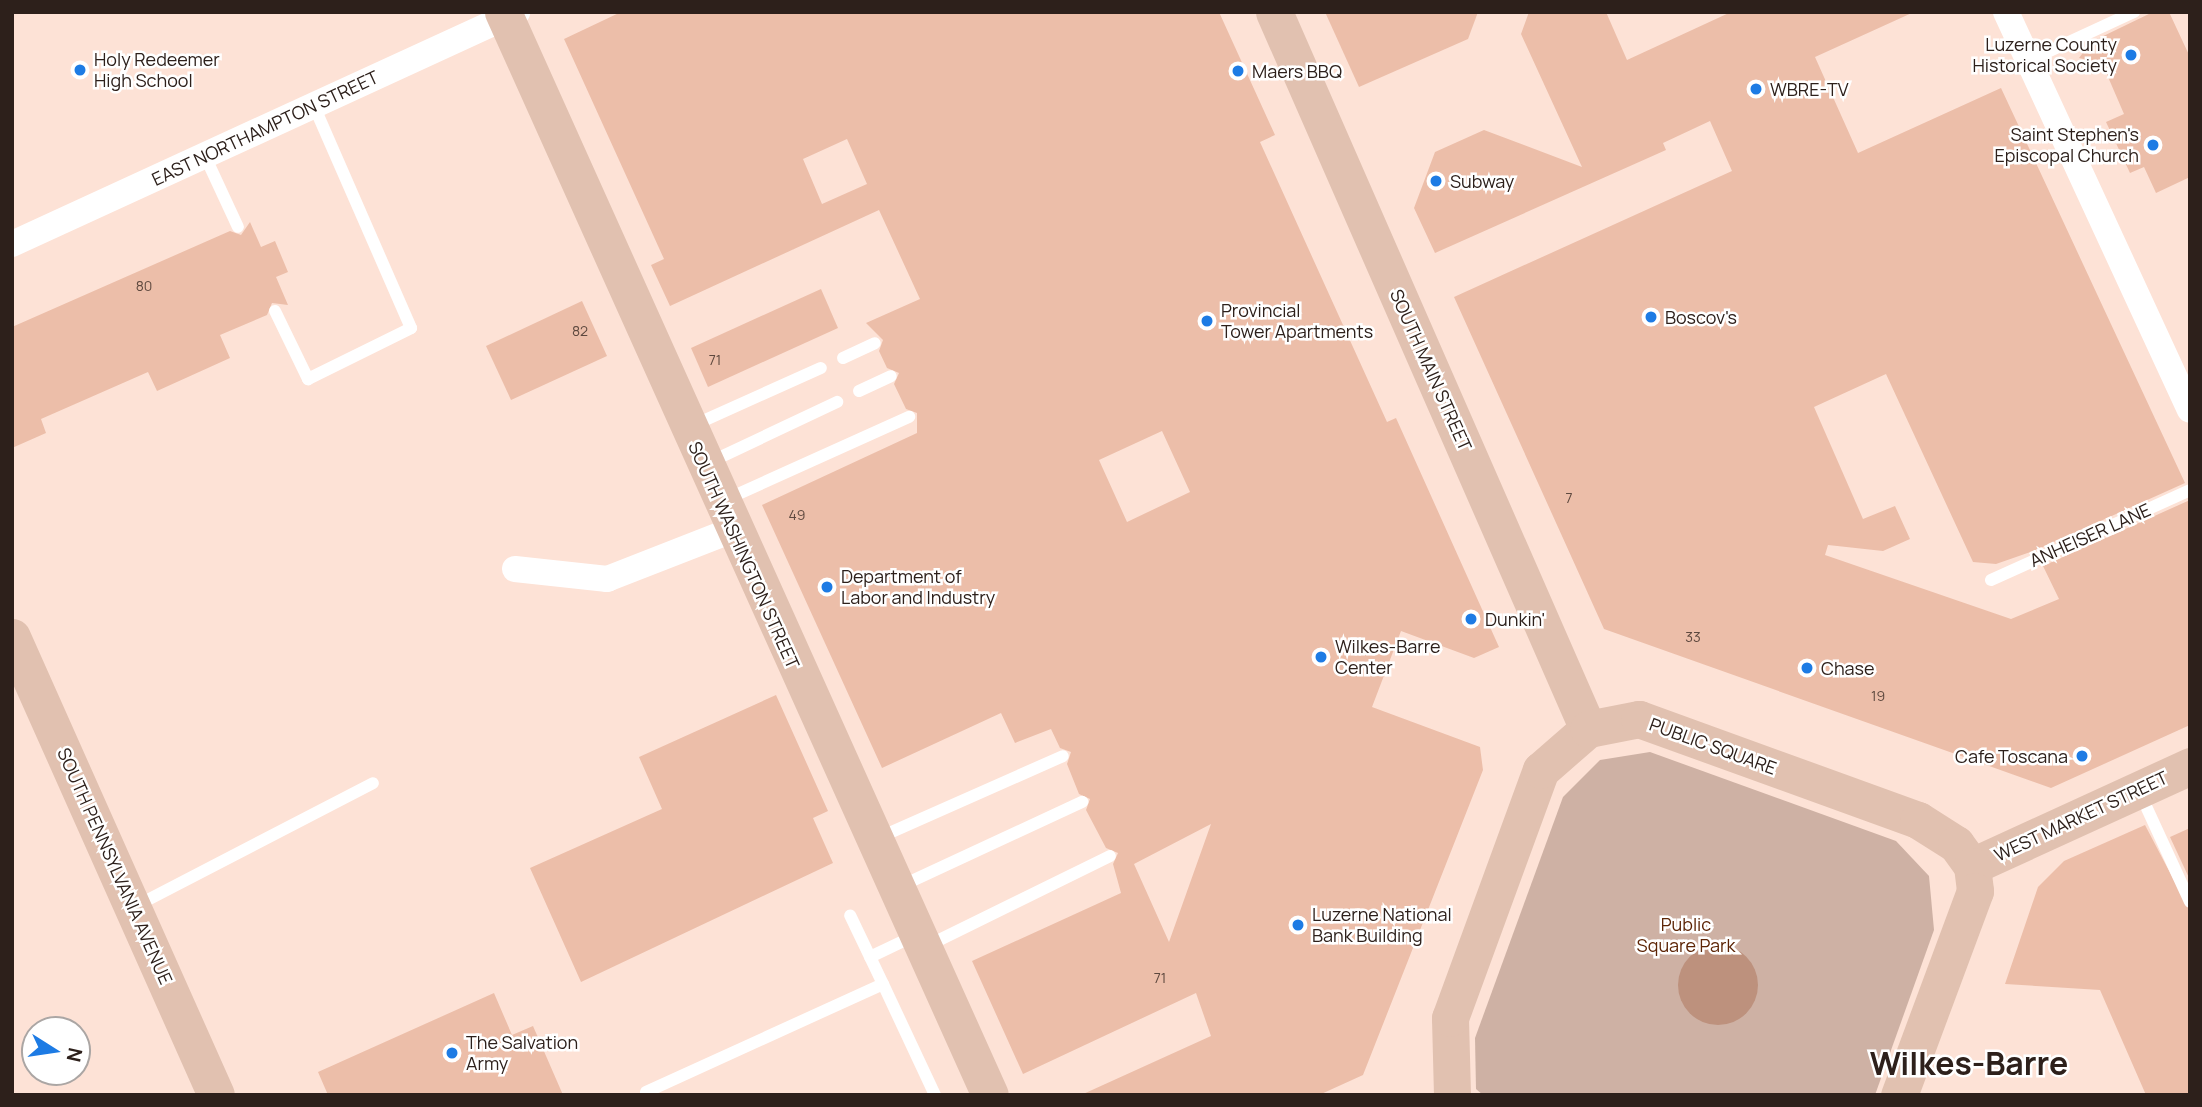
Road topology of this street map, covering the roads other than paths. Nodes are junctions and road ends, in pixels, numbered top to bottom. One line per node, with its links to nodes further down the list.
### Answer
1 (1274, 12): 26 (street, SOUTH MAIN STREET)
2 (2006, 12): 5 (street)
3 (2134, 12): 5 (lane)
4 (508, 14): 6 (street, EAST NORTHAMPTON STREET); 19 (street, SOUTH WASHINGTON STREET)
5 (2028, 61): 17 (street)
6 (314, 106): 7 (street, EAST NORTHAMPTON STREET); 10 (lane)
7 (205, 156): 8 (lane); 9 (street, EAST NORTHAMPTON STREET)
8 (238, 228)
9 (12, 244)
10 (275, 311)
11 (875, 343): 12 (lane)
12 (843, 358)
13 (821, 368): 19 (lane)
14 (891, 376): 15 (lane)
15 (859, 391)
16 (837, 401): 20 (lane)
17 (2190, 410)
18 (909, 416): 22 (lane)
19 (688, 428): 20 (street, SOUTH WASHINGTON STREET)
20 (704, 465): 22 (street, SOUTH WASHINGTON STREET)
21 (2190, 490): 24 (lane, ANHEISER LANE)
22 (727, 516): 23 (street); 32 (street, SOUTH WASHINGTON STREET)
23 (515, 569)
24 (1991, 580)
25 (12, 637): 37 (street, SOUTH PENNSYLVANIA AVENUE)
26 (1588, 729): 34 (street, PUBLIC SQUARE); 46 (street)
27 (1063, 756): 32 (lane)
28 (2190, 766): 30 (street, WEST MARKET STREET)
29 (373, 783): 37 (lane)
30 (2138, 790): 34 (street, WEST MARKET STREET); 36 (lane)
31 (1082, 802): 35 (lane)
32 (872, 841): 35 (street, SOUTH WASHINGTON STREET)
33 (1110, 856): 39 (lane)
34 (1972, 866): 47 (street)
35 (894, 889): 39 (street, SOUTH WASHINGTON STREET)
36 (2190, 902)
37 (134, 907): 43 (street, SOUTH PENNSYLVANIA AVENUE)
38 (849, 915): 40 (lane)
39 (919, 942): 40 (lane); 45 (street, SOUTH WASHINGTON STREET)
40 (870, 957): 41 (lane)
41 (883, 984): 42 (lane); 44 (lane)
42 (646, 1091)
43 (216, 1095)
44 (935, 1095)
45 (990, 1095)
46 (1452, 1095)
47 (1899, 1095)

